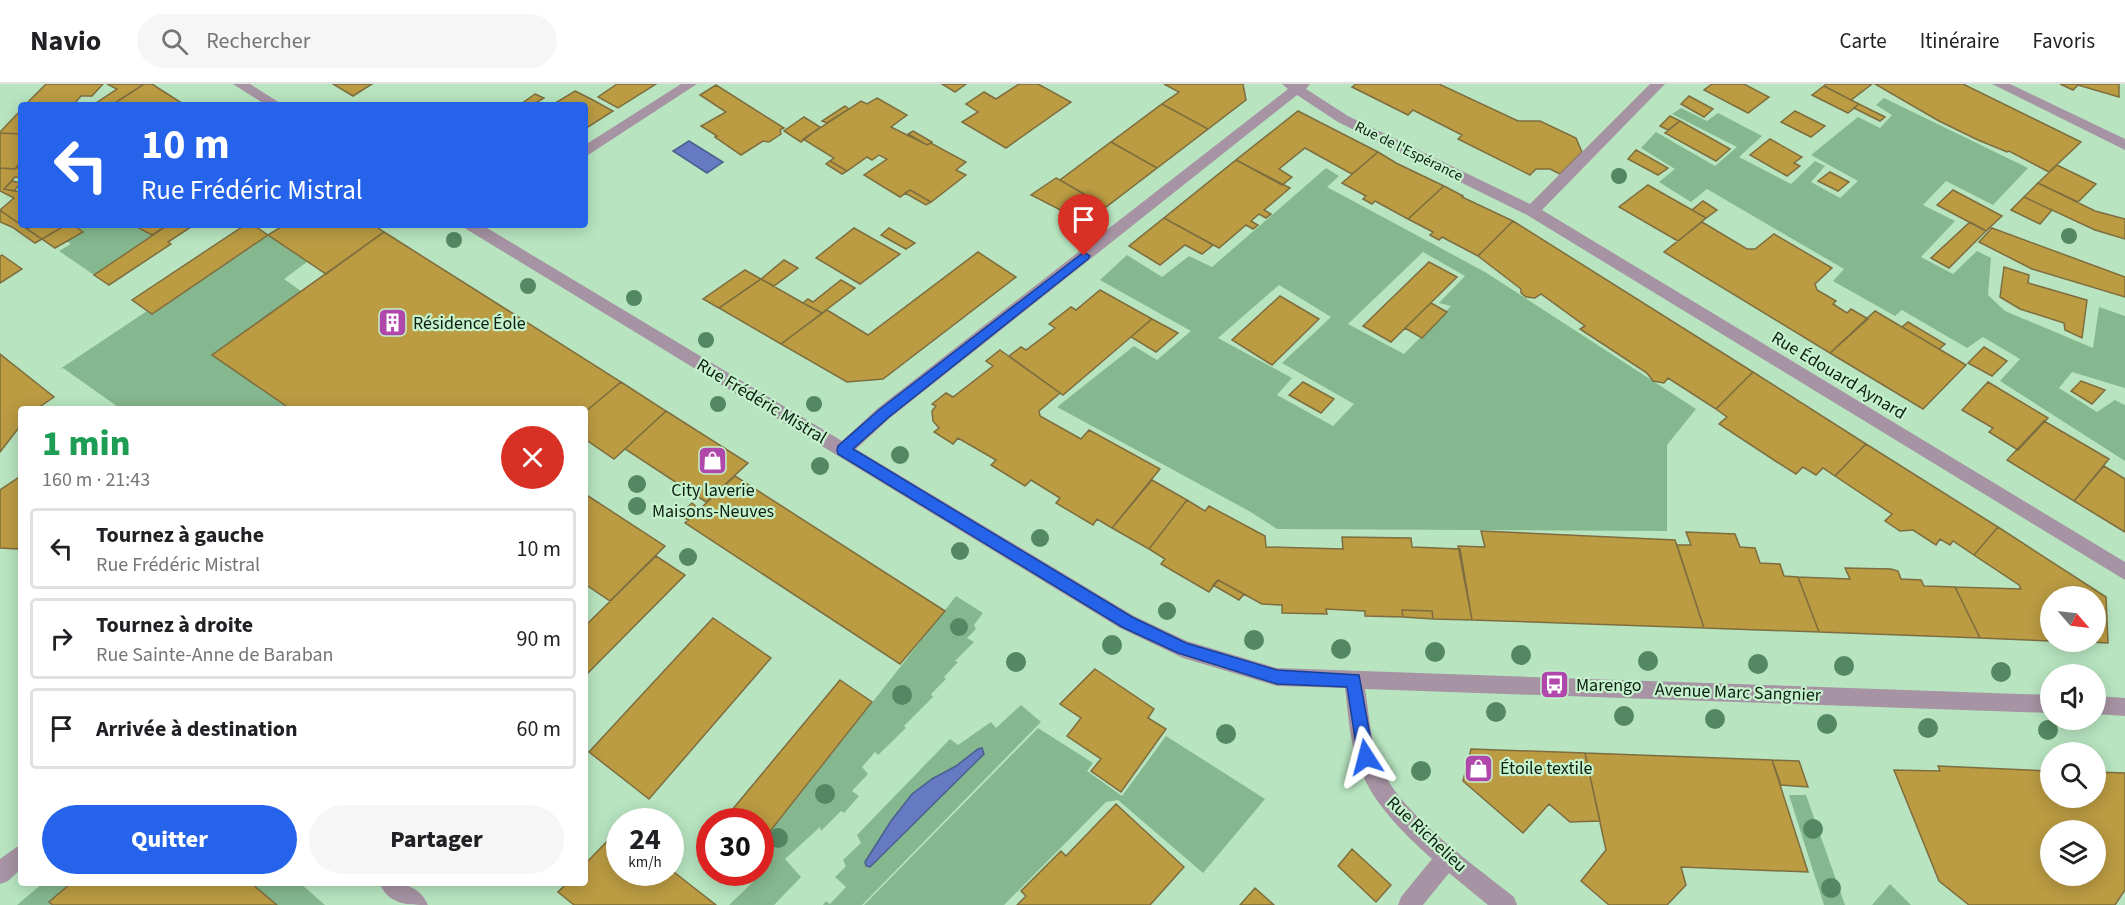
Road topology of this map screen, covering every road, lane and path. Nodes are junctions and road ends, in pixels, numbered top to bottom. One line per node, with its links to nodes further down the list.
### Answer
1 (240, 84): 6 (street)
2 (690, 84): 8 (street)
3 (1658, 84): 9 (street)
4 (1999, 84): 7 (street)
5 (1297, 85): 9 (street, Rue de l'Espérance); 11 (street)
6 (271, 102)
7 (2125, 145)
8 (588, 150)
9 (1532, 211): 12 (street, Rue Édouard Aynard)
10 (476, 228): 11 (street, Rue Frédéric Mistral)
11 (843, 450): 13 (street, Rue Frédéric Mistral)
12 (2125, 572)
13 (1354, 680): 14 (street, Avenue Marc Sangnier); 17 (street, Rue Richelieu)
14 (2040, 704)
15 (2106, 705): 16 (street)
16 (2125, 706)
17 (1448, 856): 22 (street); 23 (street, Rue Richelieu)
18 (18, 858): 19 (street)
19 (0, 873)
20 (393, 886): 21 (street)
21 (417, 905)
22 (1409, 905)
23 (1506, 905)

